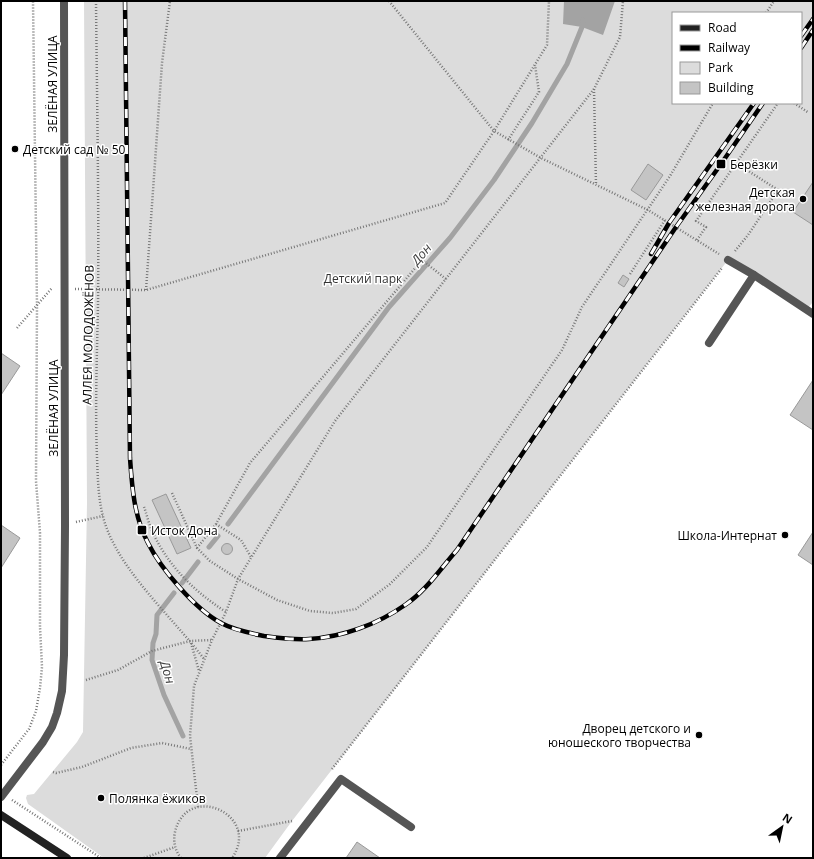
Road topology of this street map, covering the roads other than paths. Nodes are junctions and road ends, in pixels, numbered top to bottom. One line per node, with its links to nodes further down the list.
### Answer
1 (64, 1): 6 (street, ЗЕЛЁНАЯ УЛИЦА)
2 (728, 260): 3 (street)
3 (754, 275): 4 (street); 5 (street)
4 (813, 314)
5 (709, 343)
6 (2, 796)
7 (1, 815): 9 (main road)
8 (411, 827): 10 (street)
9 (66, 858)
10 (280, 858)

